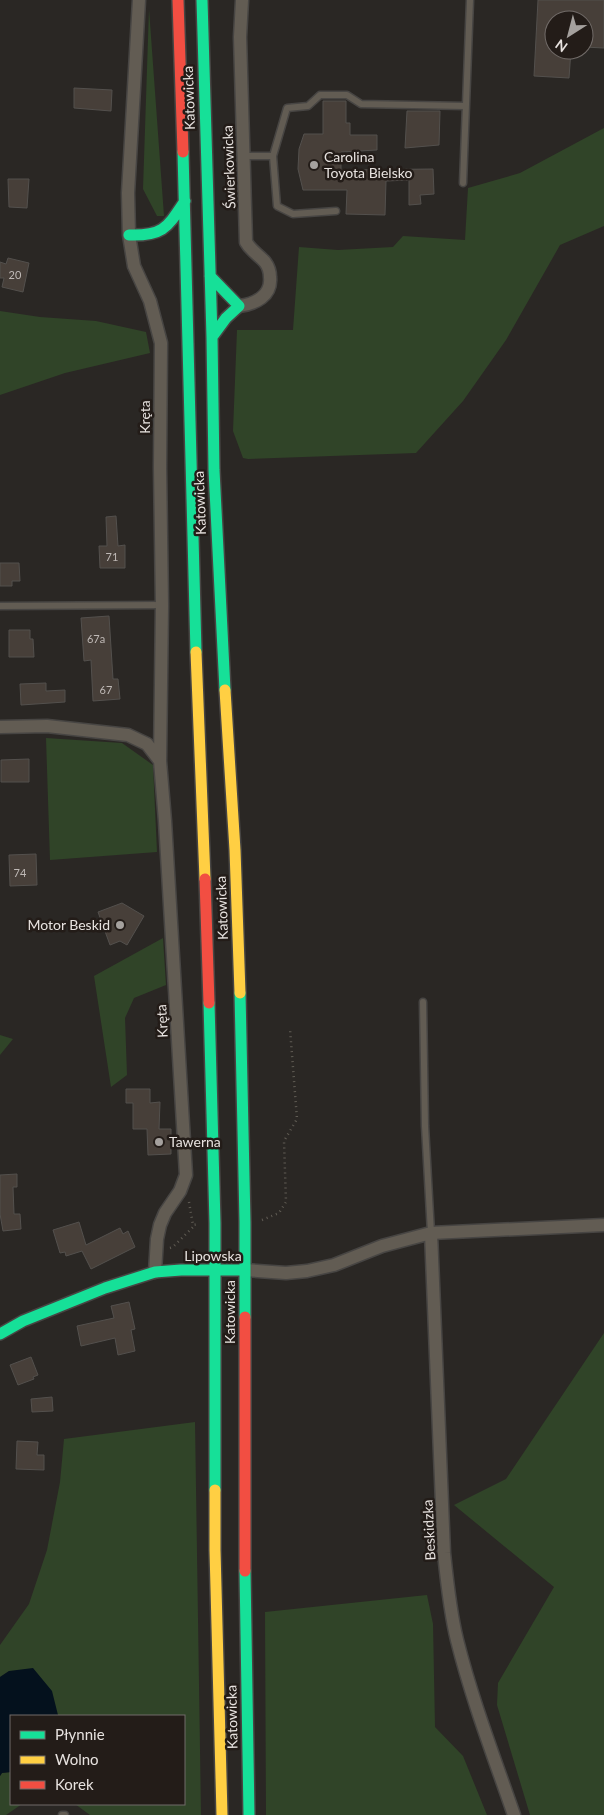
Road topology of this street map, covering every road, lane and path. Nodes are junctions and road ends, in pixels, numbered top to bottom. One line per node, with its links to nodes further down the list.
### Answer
1 (139, 0): 12 (street)
2 (178, 0): 10 (main road, Katowicka)
3 (202, 0): 13 (main road, Katowicka)
4 (242, 0): 7 (street, Świerkowicka)
5 (470, 0): 6 (lane)
6 (465, 106): 8 (lane); 9 (lane)
7 (243, 156): 8 (lane); 14 (street, Świerkowicka)
8 (274, 156): 11 (lane)
9 (463, 183)
10 (185, 201): 12 (main road); 24 (main road, Katowicka)
11 (336, 211)
12 (129, 235): 16 (street, Kręta)
13 (210, 276): 14 (main road); 15 (main road, Katowicka)
14 (239, 306): 15 (main road)
15 (212, 337): 23 (main road, Katowicka)
16 (162, 605): 17 (lane); 19 (street, Kręta)
17 (0, 606)
18 (0, 727): 19 (street)
19 (160, 761): 22 (street, Kręta)
20 (424, 1002): 26 (lane)
21 (290, 1029): 23 (path)
22 (180, 1191): 24 (path); 29 (street, Kręta)
23 (245, 1222): 28 (main road, Katowicka)
24 (215, 1223): 27 (main road, Katowicka)
25 (604, 1224): 26 (street, Lipowska)
26 (431, 1233): 28 (street, Lipowska); 33 (street, Beskidzka)
27 (216, 1269): 28 (main road, Lipowska); 29 (main road, Lipowska); 31 (main road, Katowicka)
28 (246, 1270): 32 (main road, Katowicka)
29 (155, 1272): 30 (main road, Lipowska)
30 (0, 1334)
31 (222, 1815)
32 (249, 1815)
33 (514, 1815)

